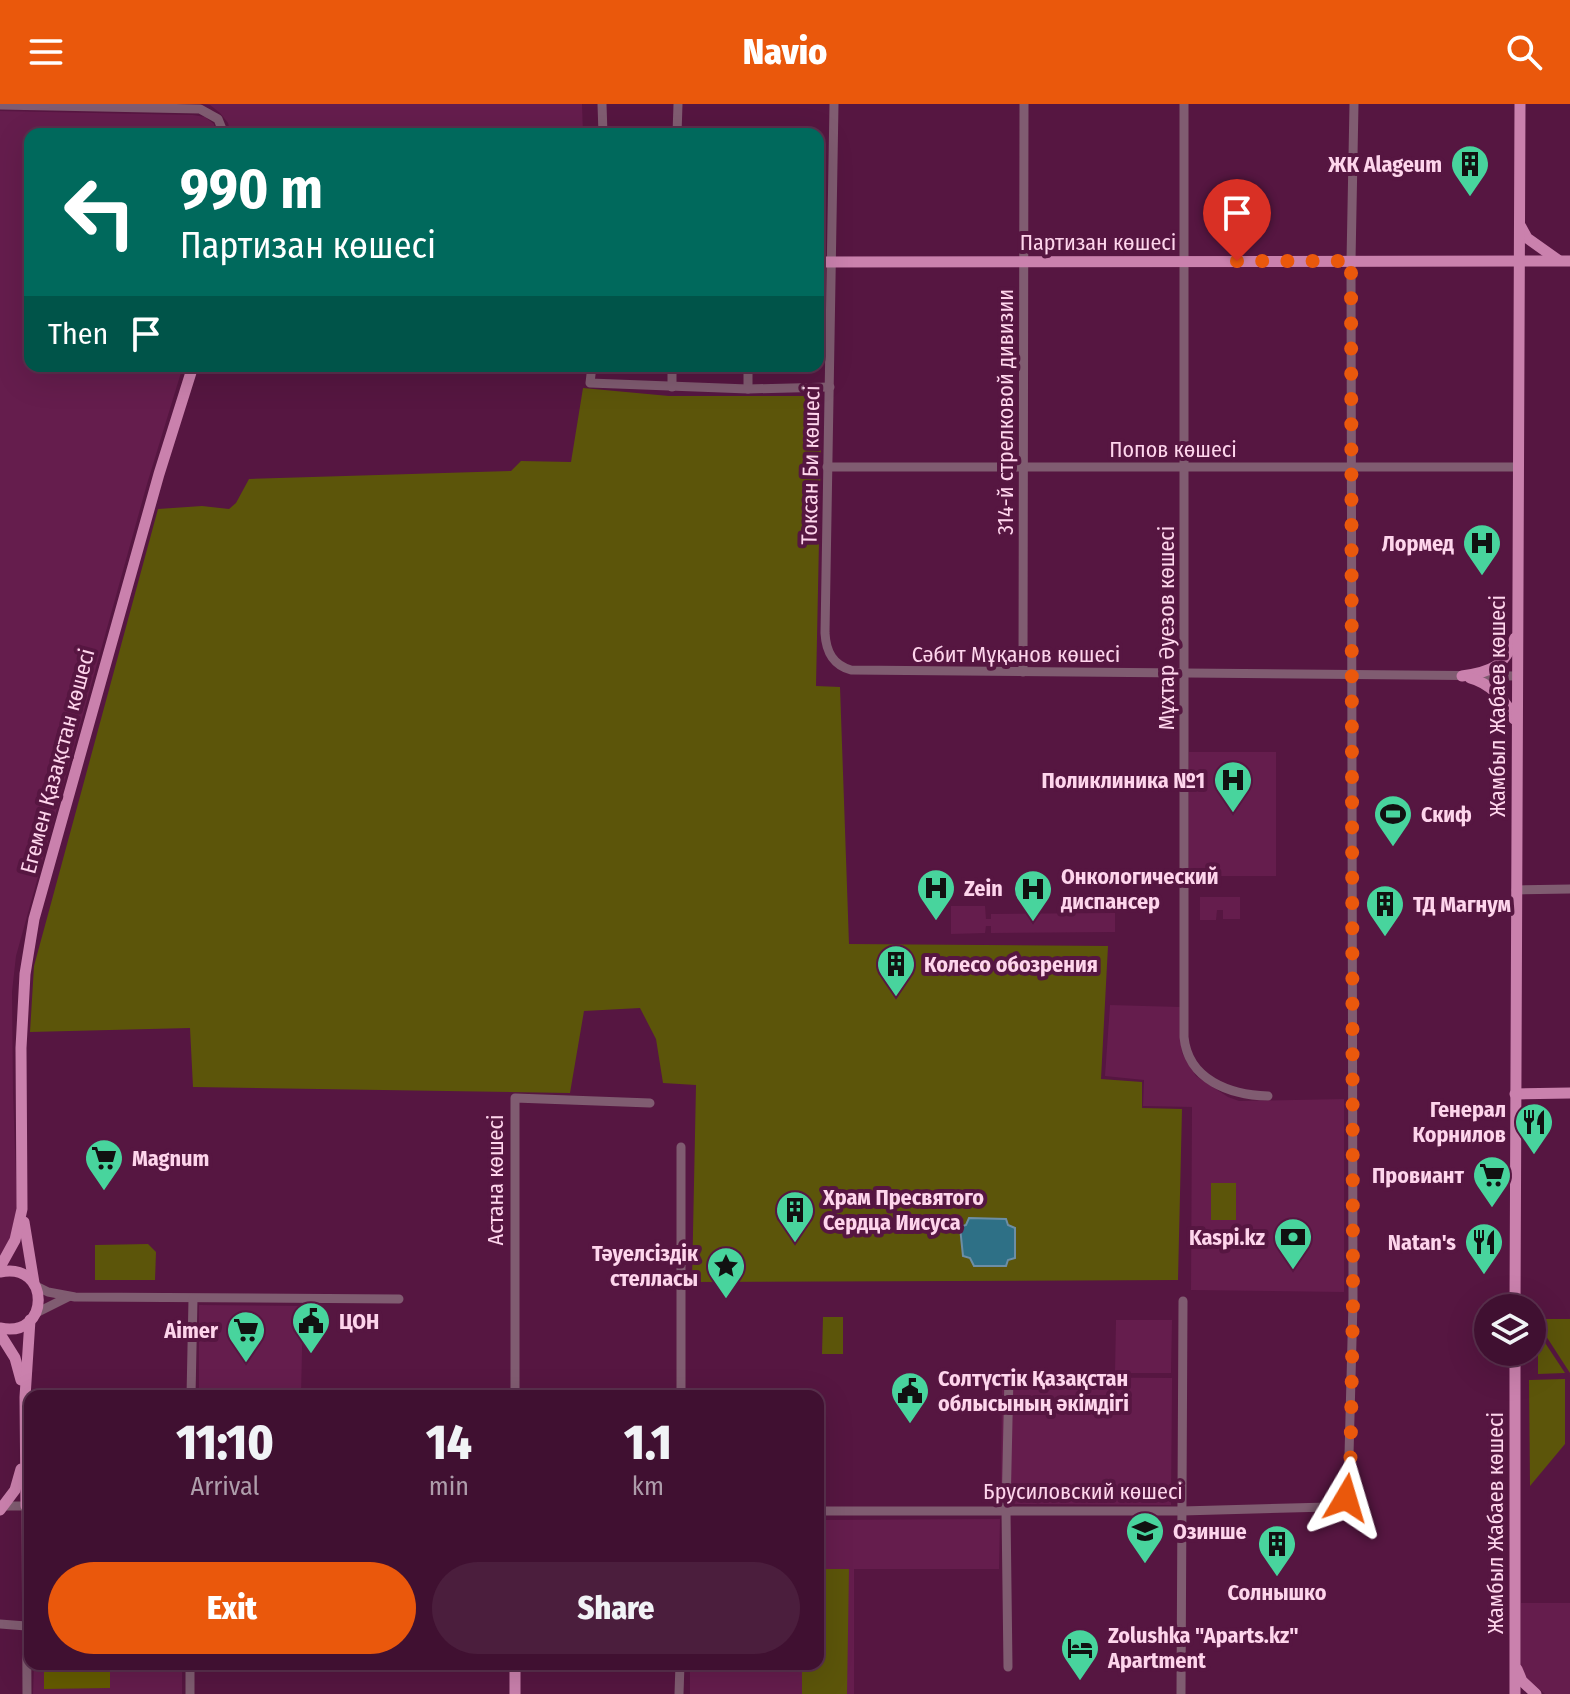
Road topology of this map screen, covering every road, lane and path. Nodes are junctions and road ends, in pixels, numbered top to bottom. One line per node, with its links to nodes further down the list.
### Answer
1 (602, 104): 10 (street)
2 (678, 104): 11 (street)
3 (834, 104): 17 (street, Токсан Би көшесі)
4 (1024, 104): 18 (street, 314-й стрелковой дивизии)
5 (1184, 104): 19 (street, Мұхтар Әуезов көшесі)
6 (1354, 104): 13 (street)
7 (1520, 104): 12 (main road, Жамбыл Жабаев көшесі)
8 (0, 105): 9 (street)
9 (221, 128)
10 (603, 128)
11 (677, 128)
12 (1520, 216): 14 (main road, Жамбыл Жабаев көшесі); 15 (main road)
13 (1351, 261): 14 (main road, Партизан көшесі); 19 (main road, Партизан көшесі); 30 (street)
14 (1519, 261): 15 (main road, Партизан көшесі); 31 (main road, Жамбыл Жабаев көшесі)
15 (1568, 261)
16 (824, 262): 17 (main road, Партизан көшесі)
17 (831, 262): 18 (main road, Партизан көшесі); 25 (street, Токсан Би көшесі)
18 (1023, 262): 19 (main road, Партизан көшесі); 28 (street, 314-й стрелковой дивизии)
19 (1184, 262): 29 (street, Мұхтар Әуезов көшесі)
20 (191, 372): 47 (main road, Егемен Қазақстан көшесі)
21 (591, 372): 24 (street)
22 (672, 372): 24 (street)
23 (748, 372): 26 (street)
24 (672, 387): 26 (street)
25 (830, 387): 26 (street); 27 (street, Токсан Би көшесі)
26 (748, 389)
27 (827, 467): 28 (street, Попов көшесі); 33 (street, Токсан Би көшесі)
28 (1023, 467): 29 (street, Попов көшесі); 34 (street, 314-й стрелковой дивизии)
29 (1184, 467): 30 (street, Попов көшесі); 35 (street, Мұхтар Әуезов көшесі)
30 (1352, 467): 31 (street, Попов көшесі); 36 (street)
31 (1518, 467): 32 (main road, Жамбыл Жабаев көшесі)
32 (1518, 628): 37 (main road); 38 (main road, Жамбыл Жабаев көшесі)
33 (851, 670): 34 (street, Сәбит Мұқанов көшесі)
34 (1023, 672): 35 (street, Сәбит Мұқанов көшесі)
35 (1184, 673): 36 (street, Сәбит Мұқанов көшесі); 44 (street, Мұхтар Әуезов көшесі)
36 (1352, 674): 37 (street, Сәбит Мұқанов көшесі); 70 (street, Брусиловский көшесі)
37 (1462, 676): 38 (street, Сәбит Мұқанов көшесі); 39 (main road)
38 (1517, 676): 39 (main road, Жамбыл Жабаев көшесі)
39 (1517, 726): 41 (main road, Жамбыл Жабаев көшесі)
40 (1570, 889): 41 (street)
41 (1516, 890): 43 (main road, Жамбыл Жабаев көшесі)
42 (1570, 1093): 43 (main road)
43 (1515, 1094): 50 (main road, Жамбыл Жабаев көшесі)
44 (1268, 1096)
45 (650, 1103): 62 (street, Астана көшесі)
46 (681, 1147): 63 (street)
47 (22, 1209): 48 (main road, Егемен Қазақстан көшесі); 49 (main road)
48 (0, 1270): 49 (main road)
49 (35, 1286): 51 (street); 55 (main road)
50 (1515, 1294)
51 (68, 1297): 52 (street); 55 (street)
52 (193, 1299): 53 (street); 61 (street)
53 (399, 1299)
54 (1183, 1301): 70 (street)
55 (33, 1317): 56 (main road); 60 (main road)
56 (0, 1328)
57 (0, 1334): 64 (main road)
58 (1515, 1366): 74 (main road, Жамбыл Жабаев көшесі)
59 (1009, 1375): 69 (street)
60 (26, 1390)
61 (191, 1390)
62 (515, 1390)
63 (681, 1390)
64 (21, 1457): 65 (main road); 67 (main road)
65 (24, 1501)
66 (24, 1506): 67 (street)
67 (3, 1508): 71 (street)
68 (824, 1511): 69 (street, Брусиловский көшесі)
69 (1006, 1511): 70 (street, Брусиловский көшесі); 75 (street)
70 (1182, 1511): 84 (street)
71 (24, 1522)
72 (0, 1624): 73 (street)
73 (24, 1626)
74 (1515, 1660): 85 (main road); 86 (main road, Жамбыл Жабаев көшесі); 87 (main road)
75 (1008, 1667)
76 (27, 1670): 80 (street)
77 (190, 1670): 81 (street)
78 (515, 1670): 82 (main road)
79 (680, 1670): 83 (street)
80 (27, 1694)
81 (190, 1694)
82 (515, 1694)
83 (679, 1694)
84 (1181, 1694)
85 (1505, 1694)
86 (1515, 1694)
87 (1536, 1694)

